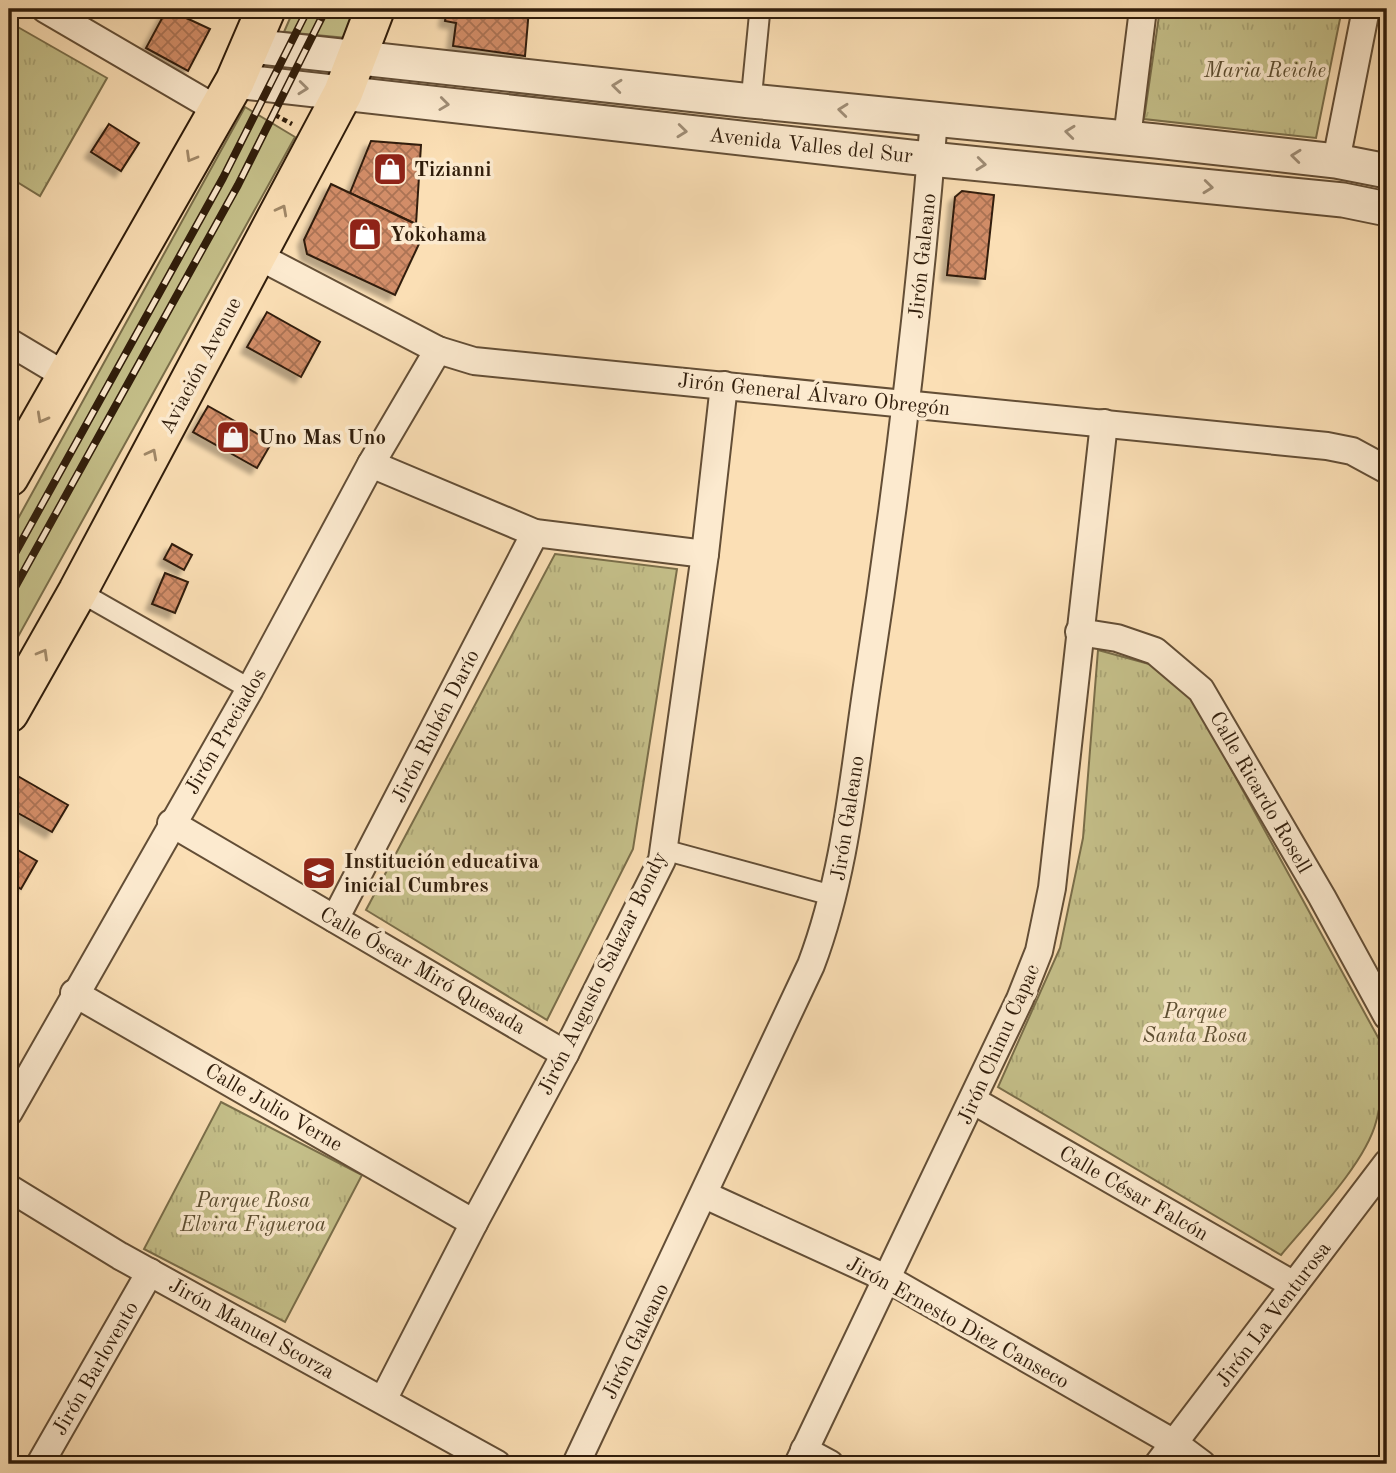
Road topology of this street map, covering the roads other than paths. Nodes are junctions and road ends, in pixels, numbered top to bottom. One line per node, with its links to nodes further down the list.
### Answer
1 (45, 9): 10 (street)
2 (265, 9): 7 (main road)
3 (375, 9): 8 (main road, Aviación Avenue)
4 (760, 9): 11 (street)
5 (1143, 9): 13 (street)
6 (1366, 9): 15 (street)
7 (251, 46): 8 (street, Avenida Valles del Sur); 10 (main road)
8 (358, 57): 9 (main road, Aviación Avenue); 11 (street, Avenida Valles del Sur, one-way to 8)
9 (344, 93): 10 (street, Avenida Valles del Sur, one-way to 9); 14 (street, Avenida Valles del Sur, one-way to 14); 18 (main road, Aviación Avenue, one-way to 9)
10 (226, 95): 21 (main road, one-way to 21)
11 (751, 102): 12 (street, Avenida Valles del Sur, one-way to 11)
12 (934, 119): 13 (street, Avenida Valles del Sur, one-way to 12); 14 (street, Jirón Galeano)
13 (1127, 138): 15 (street, Avenida Valles del Sur, one-way to 13)
14 (931, 159): 17 (street, Avenida Valles del Sur, one-way to 17); 23 (street, Jirón Galeano)
15 (1336, 161): 16 (street, Avenida Valles del Sur)
16 (1387, 171)
17 (1387, 209)
18 (258, 256): 20 (street, Jirón General Álvaro Obregón); 30 (main road, Aviación Avenue, one-way to 18)
19 (9, 342): 21 (street)
20 (438, 349): 22 (street, Jirón General Álvaro Obregón); 25 (street, Jirón Preciados)
21 (66, 376): 27 (main road, one-way to 27)
22 (724, 385): 23 (street, Jirón General Álvaro Obregón); 29 (street, Jirón Augusto Salazar Bondy)
23 (905, 403): 24 (street, Jirón General Álvaro Obregón); 36 (street, Jirón Galeano)
24 (1104, 423): 26 (street, Jirón General Álvaro Obregón); 31 (street, Jirón Chimu Capac)
25 (371, 464): 28 (street); 32 (street, Jirón Preciados)
26 (1387, 470)
27 (9, 477)
28 (535, 533): 29 (street); 37 (street, Jirón Rubén Darío)
29 (705, 554): 35 (street, Jirón Augusto Salazar Bondy)
30 (78, 591): 32 (street); 33 (main road, Aviación Avenue, one-way to 30)
31 (1079, 632): 39 (street, Calle Ricardo Rosell); 41 (street, Jirón Chimu Capac)
32 (250, 689): 34 (street, Jirón Preciados)
33 (9, 713)
34 (171, 823): 37 (street, Calle Óscar Miró Quesada); 38 (street, Jirón Preciados)
35 (665, 850): 36 (street); 40 (street, Jirón Augusto Salazar Bondy)
36 (834, 896): 45 (street, Jirón Galeano)
37 (335, 919): 40 (street, Calle Óscar Miró Quesada)
38 (74, 993): 42 (street, Jirón Preciados); 46 (street, Calle Julio Verne)
39 (1387, 1016)
40 (565, 1054): 46 (street, Jirón Augusto Salazar Bondy)
41 (974, 1101): 48 (street, Jirón Chimu Capac); 49 (street, Calle César Falcón)
42 (9, 1112)
43 (1387, 1163): 49 (street, Jirón La Venturosa)
44 (9, 1188): 47 (street, Jirón Manuel Scorza)
45 (705, 1195): 48 (street, Jirón Ernesto Diez Canseco); 55 (street, Jirón Galeano)
46 (474, 1223): 50 (street, Jirón Augusto Salazar Bondy)
47 (150, 1272): 50 (street, Jirón Manuel Scorza); 53 (street, Jirón Barlovento)
48 (888, 1279): 51 (street, Jirón Ernesto Diez Canseco); 52 (street, Jirón Chimu Capac)
49 (1294, 1285): 51 (street, Jirón La Venturosa)
50 (383, 1400): 54 (street, Jirón Manuel Scorza)
51 (1166, 1454): 57 (street, Jirón Ernesto Diez Canseco)
52 (801, 1457): 56 (street)
53 (42, 1464)
54 (497, 1464)
55 (576, 1464)
56 (830, 1464)
57 (1202, 1464)

